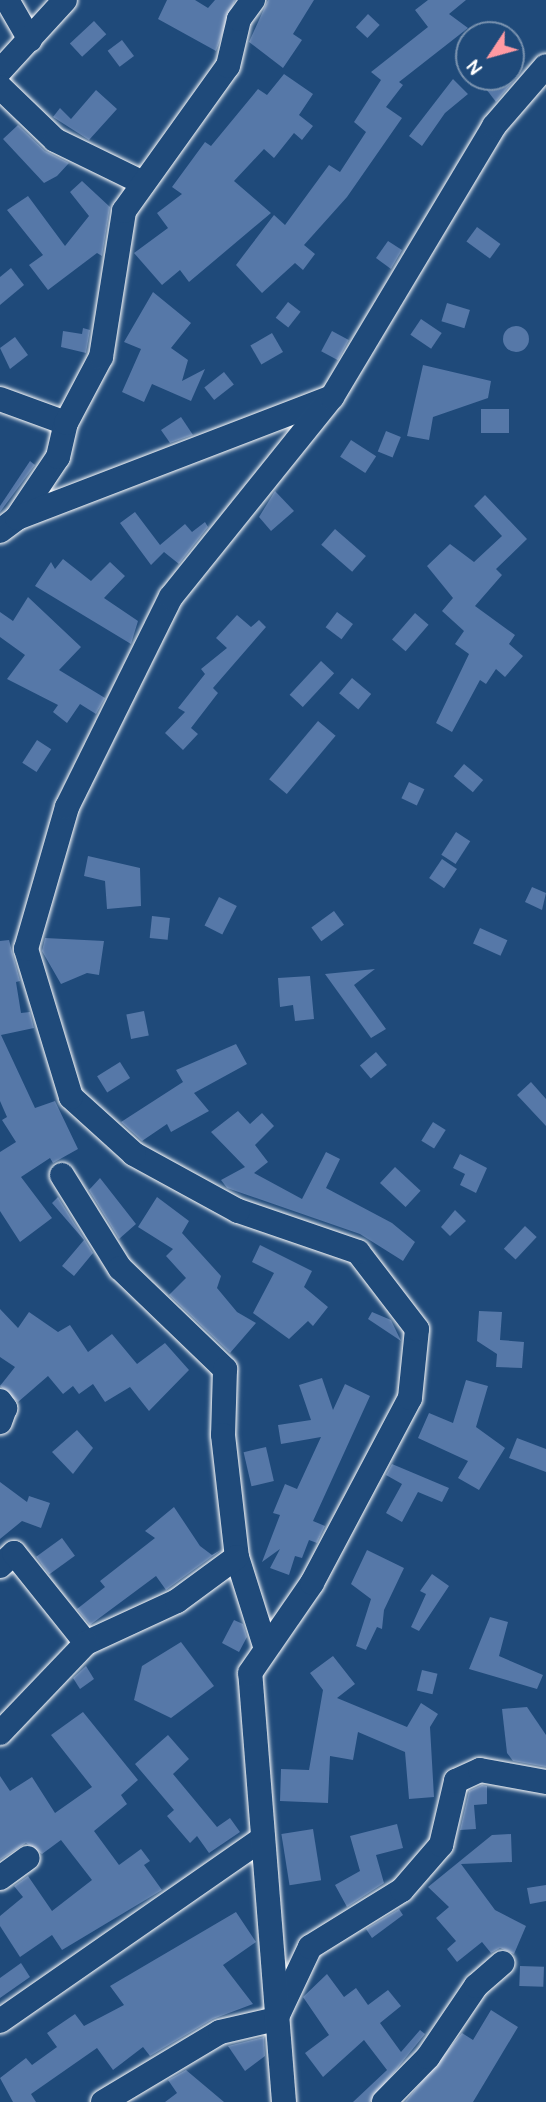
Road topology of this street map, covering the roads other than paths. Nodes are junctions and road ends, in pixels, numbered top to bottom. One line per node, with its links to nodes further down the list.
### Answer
1 (7, 0): 4 (street)
2 (65, 0): 4 (street)
3 (253, 0): 8 (street)
4 (30, 40): 6 (street)
5 (546, 66): 9 (street)
6 (0, 71)
7 (0, 87): 8 (street)
8 (143, 183): 11 (street)
9 (332, 397): 12 (street); 19 (street)
10 (0, 399): 11 (street)
11 (66, 423): 12 (street)
12 (8, 524)
13 (62, 1175): 16 (street)
14 (0, 1402): 15 (street)
15 (0, 1422)
16 (237, 1557): 18 (street); 19 (street)
17 (0, 1566): 18 (street)
18 (86, 1643): 20 (street)
19 (266, 1649): 22 (street)
20 (0, 1733)
21 (546, 1782): 26 (street)
22 (260, 1840): 26 (street); 27 (street)
23 (28, 1858): 24 (street)
24 (0, 1878)
25 (502, 1963): 30 (street)
26 (276, 2019): 28 (street); 29 (street)
27 (0, 2021)
28 (103, 2102)
29 (284, 2102)
30 (384, 2102)

